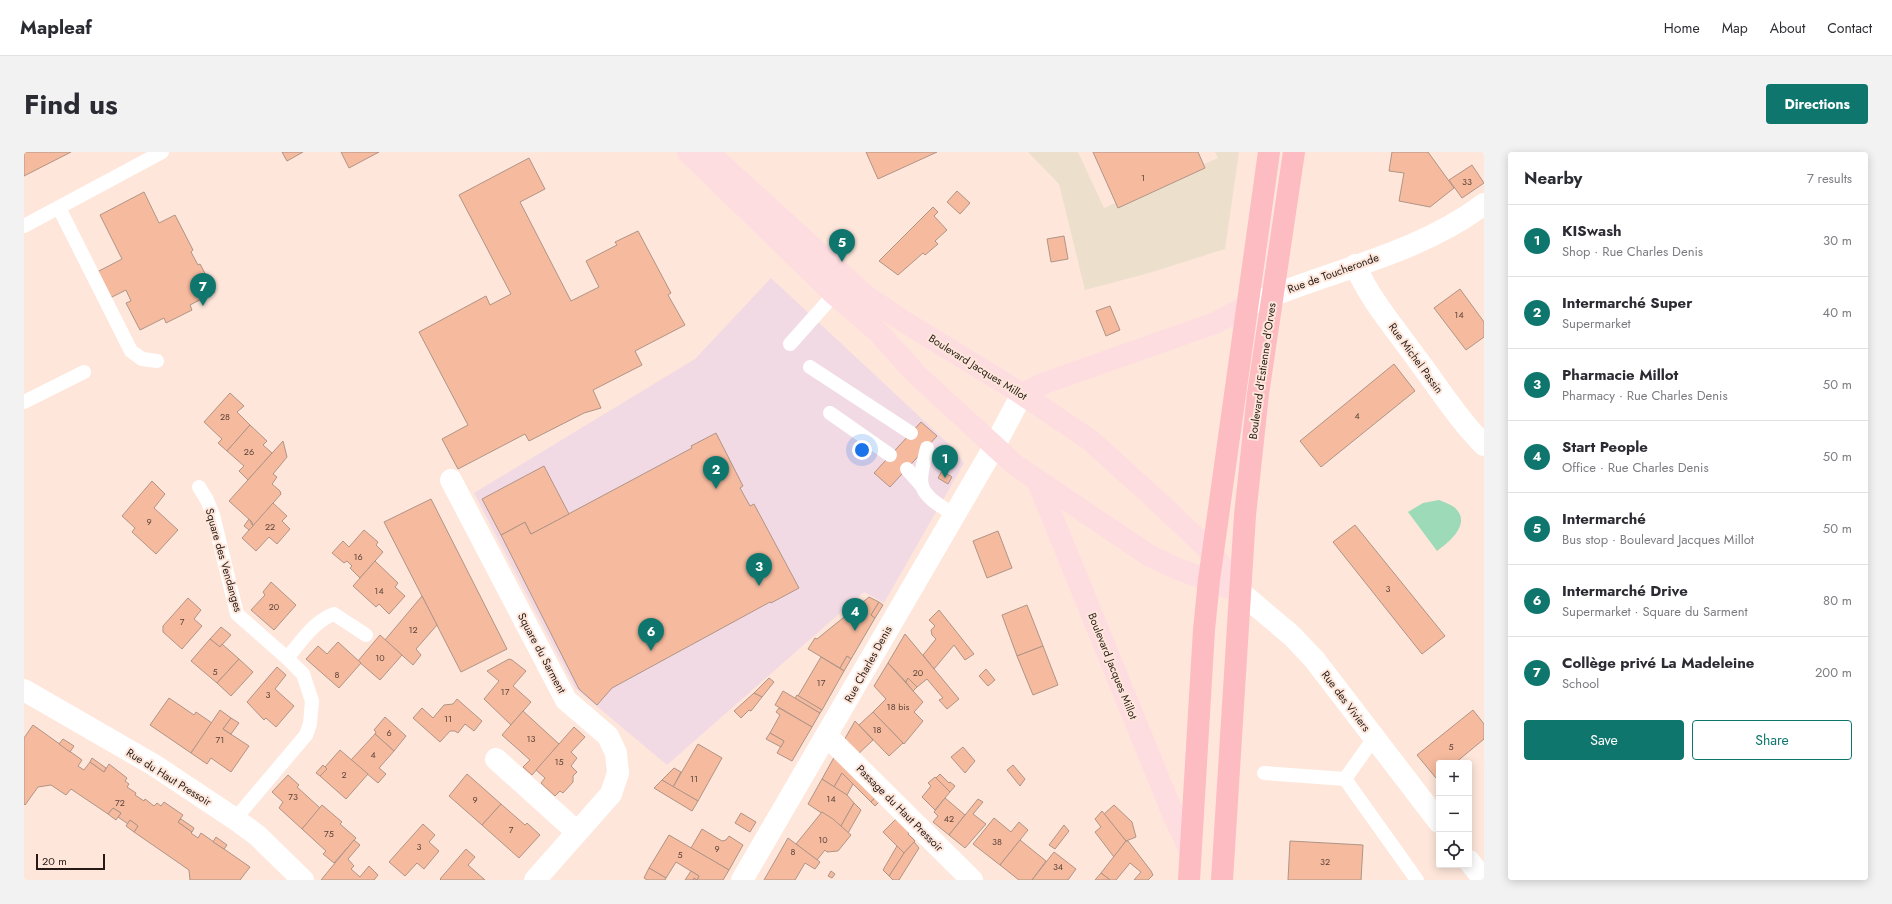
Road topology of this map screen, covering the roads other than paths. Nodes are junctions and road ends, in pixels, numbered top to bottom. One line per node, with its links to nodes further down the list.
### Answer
1 (162, 152): 7 (lane)
2 (688, 152): 10 (street, Boulevard Jacques Millot)
3 (708, 152): 10 (street, Boulevard Jacques Millot)
4 (1269, 152): 12 (main road)
5 (1294, 152): 11 (main road, Boulevard d'Estienne d'Orves)
6 (1484, 204): 9 (street, Rue de Toucheronde)
7 (59, 208): 8 (lane); 14 (lane)
8 (24, 226)
9 (1355, 265): 11 (street, Rue de Toucheronde); 21 (street, Rue Michel Passin)
10 (840, 287): 13 (lane); 17 (street, Boulevard Jacques Millot); 23 (street, Boulevard Jacques Millot)
11 (1273, 295): 12 (street, Rue de Toucheronde); 33 (main road, Boulevard d'Estienne d'Orves)
12 (1247, 306): 17 (street, Rue de Toucheronde); 31 (main road)
13 (790, 344)
14 (157, 361)
15 (810, 367): 20 (lane)
16 (84, 372): 18 (lane)
17 (1022, 394): 23 (street, Rue Charles Denis); 31 (street, Boulevard Jacques Millot)
18 (24, 402)
19 (830, 413): 24 (lane)
20 (911, 433)
21 (1484, 445)
22 (927, 448): 28 (lane)
23 (994, 448): 27 (street, Boulevard Jacques Millot); 30 (street, Rue Charles Denis)
24 (890, 455)
25 (907, 469): 28 (lane)
26 (451, 480): 44 (street, Square du Sarment)
27 (1038, 482): 32 (street, Boulevard Jacques Millot); 45 (street, Boulevard Jacques Millot)
28 (922, 486): 30 (lane)
29 (199, 487): 35 (lane, Square des Vendanges)
30 (955, 515): 37 (street, Rue Charles Denis)
31 (1212, 553): 32 (main road); 33 (street, Boulevard Jacques Millot)
32 (1209, 580): 33 (street, Boulevard Jacques Millot); 45 (main road, Boulevard Jacques Millot)
33 (1240, 592): 38 (street, Rue des Viviers); 52 (main road)
34 (366, 635): 35 (lane)
35 (287, 658): 43 (lane, Square des Vendanges)
36 (24, 690): 43 (street, Rue du Haut Pressoir)
37 (827, 736): 49 (street, Rue Charles Denis); 50 (street, Passage du Haut Pressoir)
38 (1374, 738): 41 (lane); 42 (street, Rue des Viviers)
39 (496, 759): 44 (street)
40 (1264, 773): 41 (lane)
41 (1345, 779): 53 (lane)
42 (1436, 818)
43 (235, 820): 47 (street, Rue du Haut Pressoir)
44 (577, 832): 48 (street, Square du Sarment)
45 (1190, 850): 51 (main road, Boulevard Jacques Millot)
46 (1472, 865): 54 (street)
47 (303, 880)
48 (535, 880)
49 (743, 880)
50 (972, 880)
51 (1189, 880)
52 (1222, 880)
53 (1417, 880)
54 (1484, 880)

